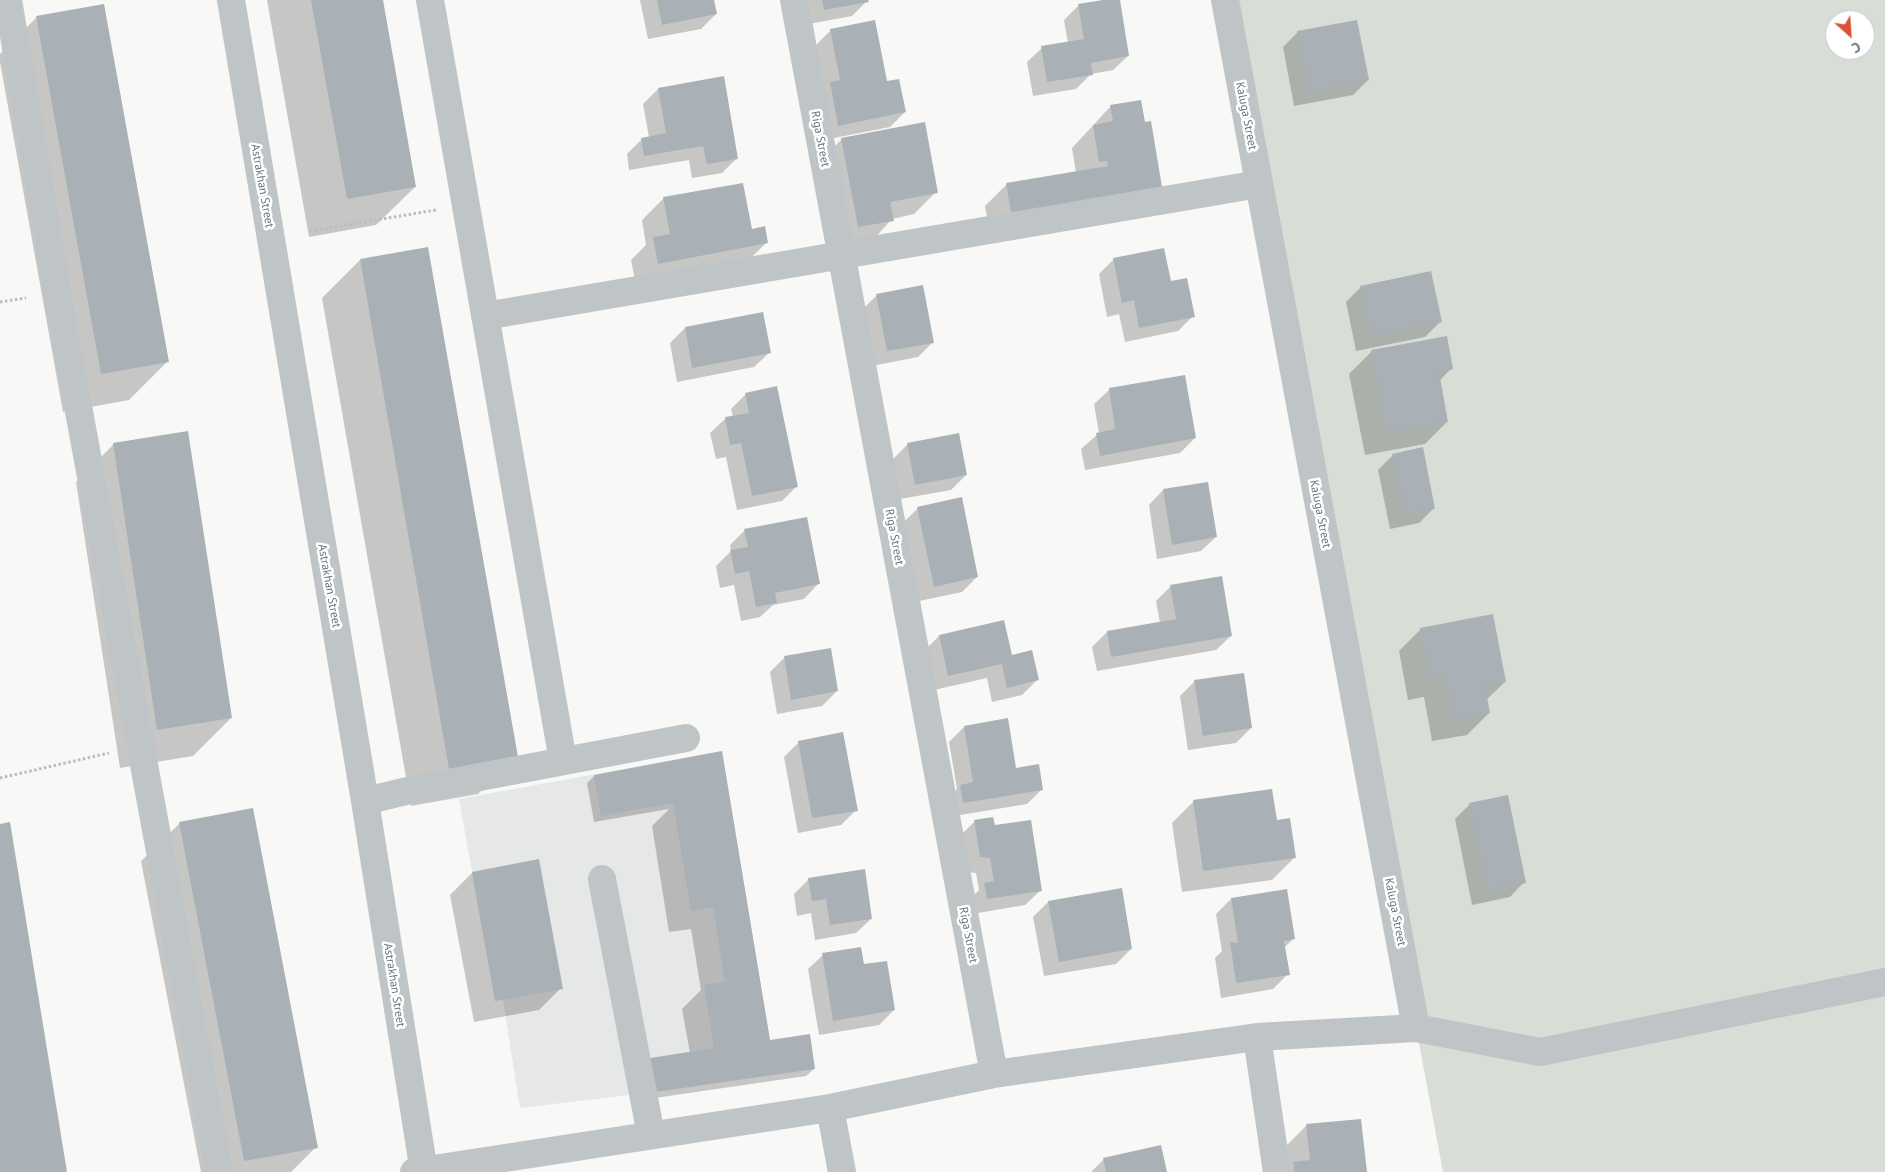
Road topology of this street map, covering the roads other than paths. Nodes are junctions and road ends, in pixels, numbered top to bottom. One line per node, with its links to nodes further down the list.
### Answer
1 (8, 0): 20 (street)
2 (231, 0): 11 (street, Astrakhan Street)
3 (430, 0): 8 (street)
4 (794, 0): 7 (street, Riga Street)
5 (1225, 0): 6 (street, Kaluga Street)
6 (1259, 184): 7 (street); 14 (street, Kaluga Street)
7 (842, 255): 8 (street); 16 (street, Riga Street)
8 (485, 316): 10 (street)
9 (686, 738): 10 (street)
10 (563, 761): 11 (street)
11 (365, 801): 19 (street, Astrakhan Street)
12 (602, 879): 18 (street)
13 (1885, 982): 14 (street)
14 (1416, 1028): 15 (street)
15 (1257, 1037): 16 (street); 22 (street)
16 (994, 1074): 17 (street)
17 (830, 1108): 18 (street); 21 (street)
18 (651, 1134): 19 (street)
19 (421, 1171)
20 (219, 1172)
21 (842, 1172)
22 (1277, 1172)

